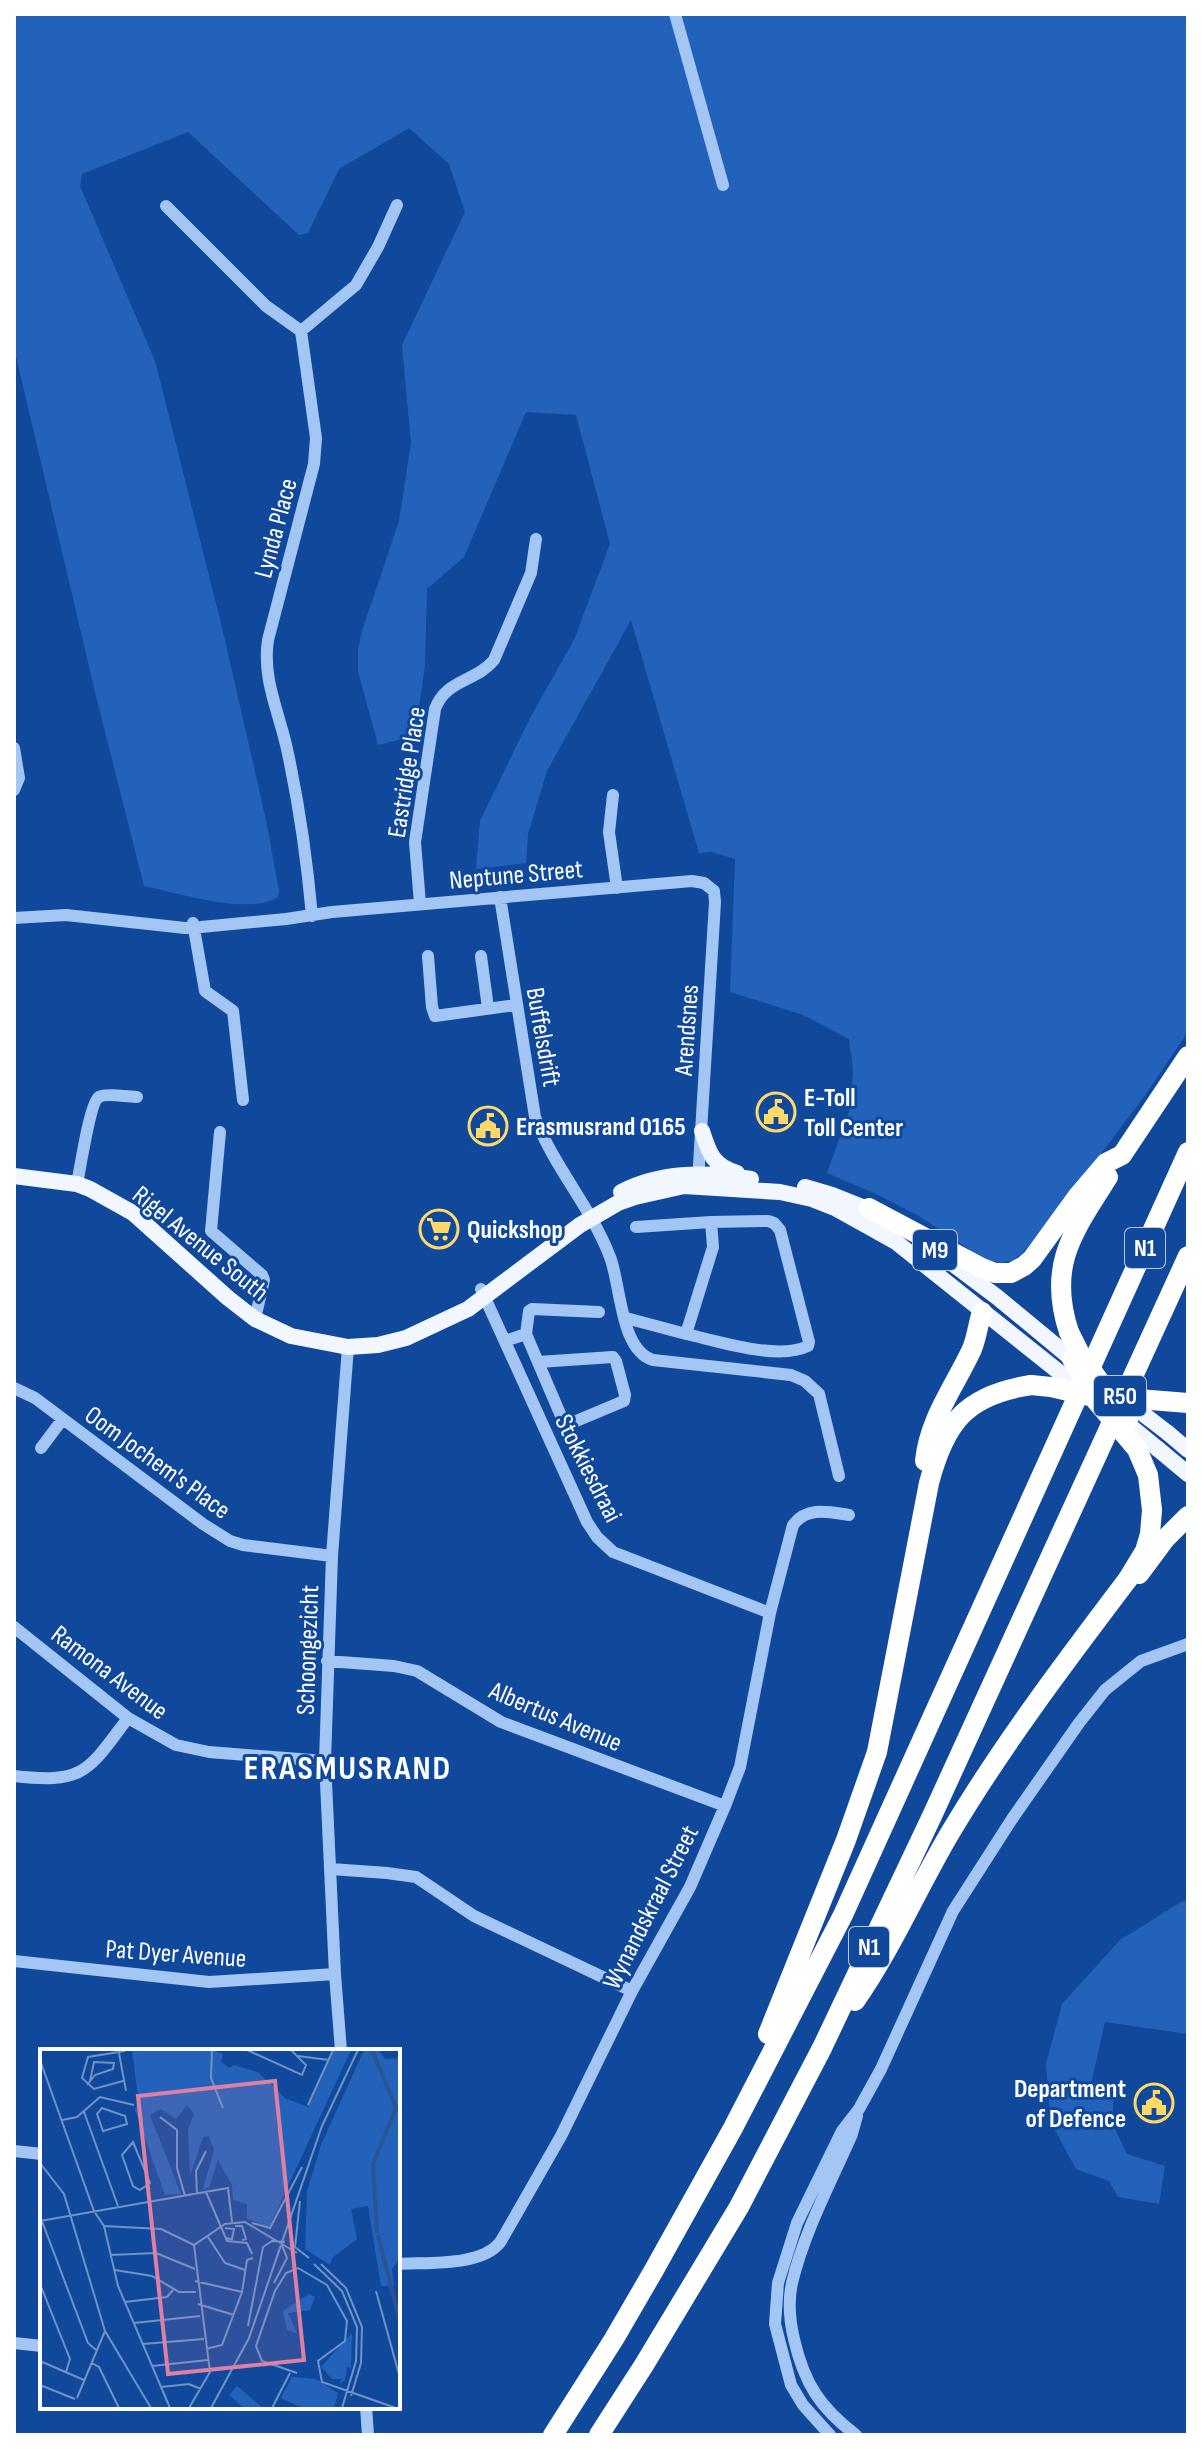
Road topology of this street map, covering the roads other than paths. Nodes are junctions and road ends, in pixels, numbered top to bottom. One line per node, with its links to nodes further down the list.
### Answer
1 (675, 14): 2 (street)
2 (723, 185)
3 (397, 205): 5 (street)
4 (166, 206): 5 (street)
5 (301, 331): 16 (street, Lynda Place)
6 (536, 539): 13 (street, Eastridge Place)
7 (14, 748): 8 (street)
8 (14, 790)
9 (613, 795): 11 (street)
10 (704, 883): 11 (street, Neptune Street); 26 (street, Arendsnes)
11 (617, 888): 12 (street, Neptune Street)
12 (500, 897): 13 (street, Neptune Street); 21 (street, Buffelsdrift)
13 (420, 904): 16 (street, Neptune Street)
14 (14, 911): 15 (street, Neptune Street)
15 (77, 913): 17 (street, Neptune Street); 18 (street, Neptune Street)
16 (312, 914): 18 (street, Neptune Street)
17 (14, 918)
18 (194, 924): 25 (street)
19 (428, 956): 22 (street)
20 (481, 956): 22 (street)
21 (516, 1005): 22 (street); 35 (street, Buffelsdrift)
22 (488, 1008)
23 (1188, 1056): 29 (highway)
24 (137, 1097): 32 (street)
25 (243, 1100)
26 (702, 1131): 31 (street, Arendsnes); 33 (main road)
27 (220, 1132): 43 (street)
28 (1188, 1152): 78 (highway, N1)
29 (1122, 1155): 34 (highway); 49 (highway, bridge)
30 (14, 1176): 32 (main road, Rigel Avenue South / M9)
31 (698, 1180): 33 (main road, Rigel Avenue South / M9); 35 (main road, Rigel Avenue South / M9); 40 (main road, Rigel Avenue South / M9)
32 (77, 1184): 43 (main road, Rigel Avenue South / M9)
33 (788, 1184): 34 (main road, Rigel Avenue South / M9)
34 (869, 1208): 40 (main road, Rigel Avenue South / M9)
35 (589, 1214): 39 (main road, Rigel Avenue South / M9); 42 (street, Buffelsdrift)
36 (711, 1222): 37 (street); 45 (street); 45 (street)
37 (636, 1227)
38 (1188, 1256): 75 (highway, N1)
39 (483, 1294): 46 (street, Stokkiesdraai); 47 (main road, Rigel Avenue South / M9)
40 (990, 1304): 49 (main road, Rigel Avenue South / R50); 49 (main road, Rigel Avenue South / R50); 61 (highway)
41 (599, 1312): 44 (street)
42 (626, 1318): 45 (street); 57 (street, Buffelsdrift)
43 (255, 1319): 47 (main road, Rigel Avenue South / M9)
44 (526, 1334): 46 (street); 48 (street)
45 (686, 1334)
46 (505, 1341): 62 (street, Stokkiesdraai)
47 (348, 1347): 60 (street, Schoongezicht)
48 (538, 1362): 48 (street)
49 (1083, 1379): 52 (highway, bridge); 52 (main road, Rigel Avenue South / R50, bridge); 52 (highway, bridge); 61 (highway, bridge); 65 (highway, bridge)
50 (14, 1388): 53 (street, Oom Jochem's Place)
51 (1188, 1403): 52 (highway)
52 (1136, 1412): 55 (main road, Rigel Avenue South / R50, bridge); 56 (main road, Rigel Avenue South / R50, bridge)
53 (62, 1420): 54 (street); 60 (street, Oom Jochem's Place)
54 (41, 1448)
55 (1188, 1450)
56 (1188, 1474)
57 (839, 1476)
58 (849, 1515): 62 (street, Wynandskraal Street)
59 (1188, 1516): 65 (highway)
60 (332, 1556): 66 (street, Schoongezicht)
61 (907, 1600): 78 (highway)
62 (770, 1613): 70 (street, Wynandskraal Street)
63 (14, 1627): 67 (street, Ramona Avenue)
64 (1188, 1644): 77 (street)
65 (1078, 1645): 75 (highway)
66 (327, 1661): 68 (street, Schoongezicht); 70 (street, Albertus Avenue)
67 (128, 1718): 68 (street, Ramona Avenue); 69 (street)
68 (325, 1761): 71 (street, Schoongezicht)
69 (14, 1776)
70 (725, 1806): 74 (street, Wynandskraal Street)
71 (331, 1869): 73 (street, Schoongezicht); 74 (street)
72 (14, 1961): 73 (street, Pat Dyer Avenue)
73 (335, 1974): 76 (street, Schoongezicht)
74 (632, 1991): 81 (street, Wynandskraal Street)
75 (822, 2048): 87 (highway, N1)
76 (341, 2049)
77 (859, 2109): 88 (street); 89 (street)
78 (733, 2128): 86 (highway, N1)
79 (14, 2151): 80 (street)
80 (40, 2154)
81 (400, 2264)
82 (14, 2343): 83 (street)
83 (40, 2346)
84 (366, 2409): 85 (street)
85 (368, 2435)
86 (553, 2435)
87 (599, 2435)
88 (830, 2435)
89 (856, 2435)

